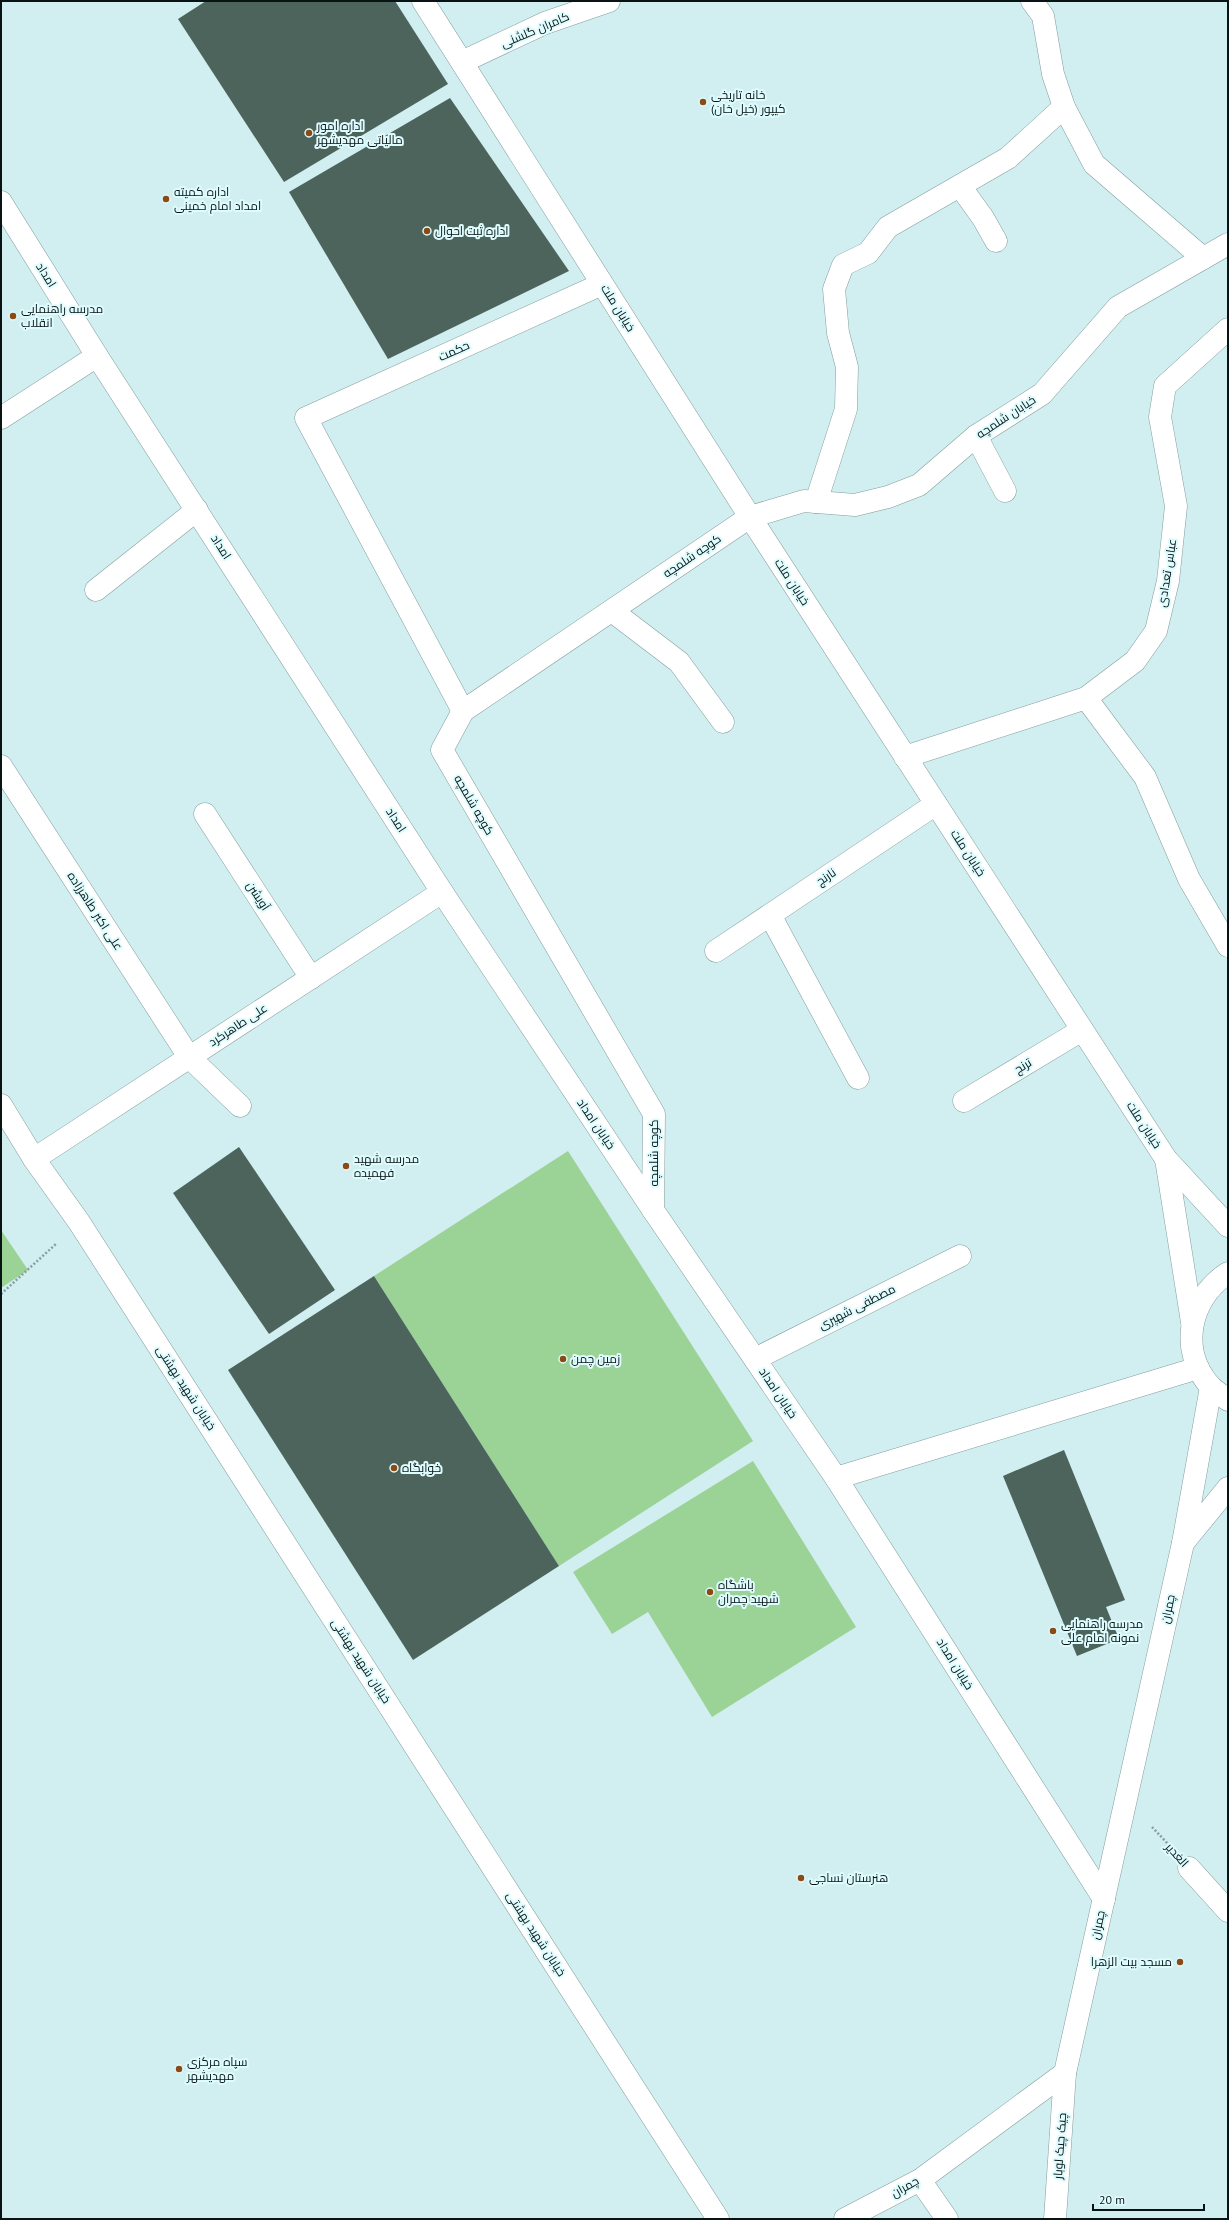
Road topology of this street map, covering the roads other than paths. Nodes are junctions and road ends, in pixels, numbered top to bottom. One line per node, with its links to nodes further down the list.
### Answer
1 (423, 1): 4 (street, خیابان ملت)
2 (609, 1): 4 (street, کامران گلشنی)
3 (1032, 1): 5 (street)
4 (462, 62): 11 (street, خیابان ملت)
5 (1064, 107): 6 (street); 10 (street)
6 (960, 186): 8 (street); 17 (street)
7 (1, 202): 13 (street, امداد)
8 (996, 241)
9 (1228, 245): 10 (street, خیابان شلمچه)
10 (1203, 258): 15 (street, خیابان شلمچه)
11 (602, 284): 19 (street, خیابان ملت); 23 (street, حکمت)
12 (1228, 329): 22 (street, عباس تعدادی)
13 (97, 356): 14 (street); 18 (street, امداد)
14 (1, 418)
15 (976, 436): 16 (street); 17 (street, خیابان شلمچه)
16 (1004, 490)
17 (816, 502): 19 (street, خیابان شلمچه)
18 (197, 510): 20 (street); 29 (street, امداد)
19 (750, 517): 21 (street, کوچه شلمچه); 25 (street, خیابان ملت)
20 (96, 590)
21 (612, 610): 23 (street, کوچه شلمچه); 24 (street)
22 (1086, 698): 25 (street, عباس تعدادی); 31 (street)
23 (463, 711): 42 (street, کوچه شلمچه)
24 (723, 722)
25 (906, 757): 27 (street, خیابان ملت)
26 (1, 766): 35 (street, علی اکبر طاهرزاده)
27 (936, 804): 30 (street, نارنج); 34 (street, خیابان ملت)
28 (205, 814): 33 (street, آویشن)
29 (442, 892): 33 (street, علی طاهرکرد); 42 (street, خیابان امداد)
30 (770, 914): 32 (street, نارنج); 36 (street)
31 (1228, 946)
32 (716, 951)
33 (311, 978): 35 (street, علی طاهرکرد)
34 (1082, 1030): 37 (street, ترنج); 41 (street, خیابان ملت)
35 (189, 1057): 39 (street, علی اکبر طاهرزاده); 40 (street, علی طاهرکرد)
36 (858, 1078)
37 (964, 1101)
38 (1, 1105): 40 (street, خیابان شهید بهشتی)
39 (240, 1106)
40 (34, 1159): 59 (street, خیابان شهید بهشتی)
41 (1166, 1159): 43 (street); 46 (street)
42 (654, 1210): 47 (street, خیابان امداد)
43 (1228, 1226)
44 (960, 1256): 47 (street, مصطفی شهپری)
45 (1228, 1273): 46 (street)
46 (1192, 1322): 48 (street)
47 (755, 1359): 51 (street, خیابان امداد)
48 (1198, 1368): 49 (street); 51 (street)
49 (1211, 1387): 50 (street); 53 (street, چمران)
50 (1228, 1400)
51 (836, 1478): 55 (street, خیابان امداد)
52 (1228, 1488): 53 (street)
53 (1183, 1543): 55 (street, چمران)
54 (1189, 1868): 56 (street, الغدیر)
55 (1104, 1899): 57 (street, چمران)
56 (1228, 1911)
57 (1065, 2073): 58 (street, چمران); 62 (street, چیک چیک لوبار)
58 (920, 2180): 60 (street, چمران); 61 (street)
59 (718, 2219)
60 (845, 2219)
61 (947, 2219)
62 (1055, 2219)

